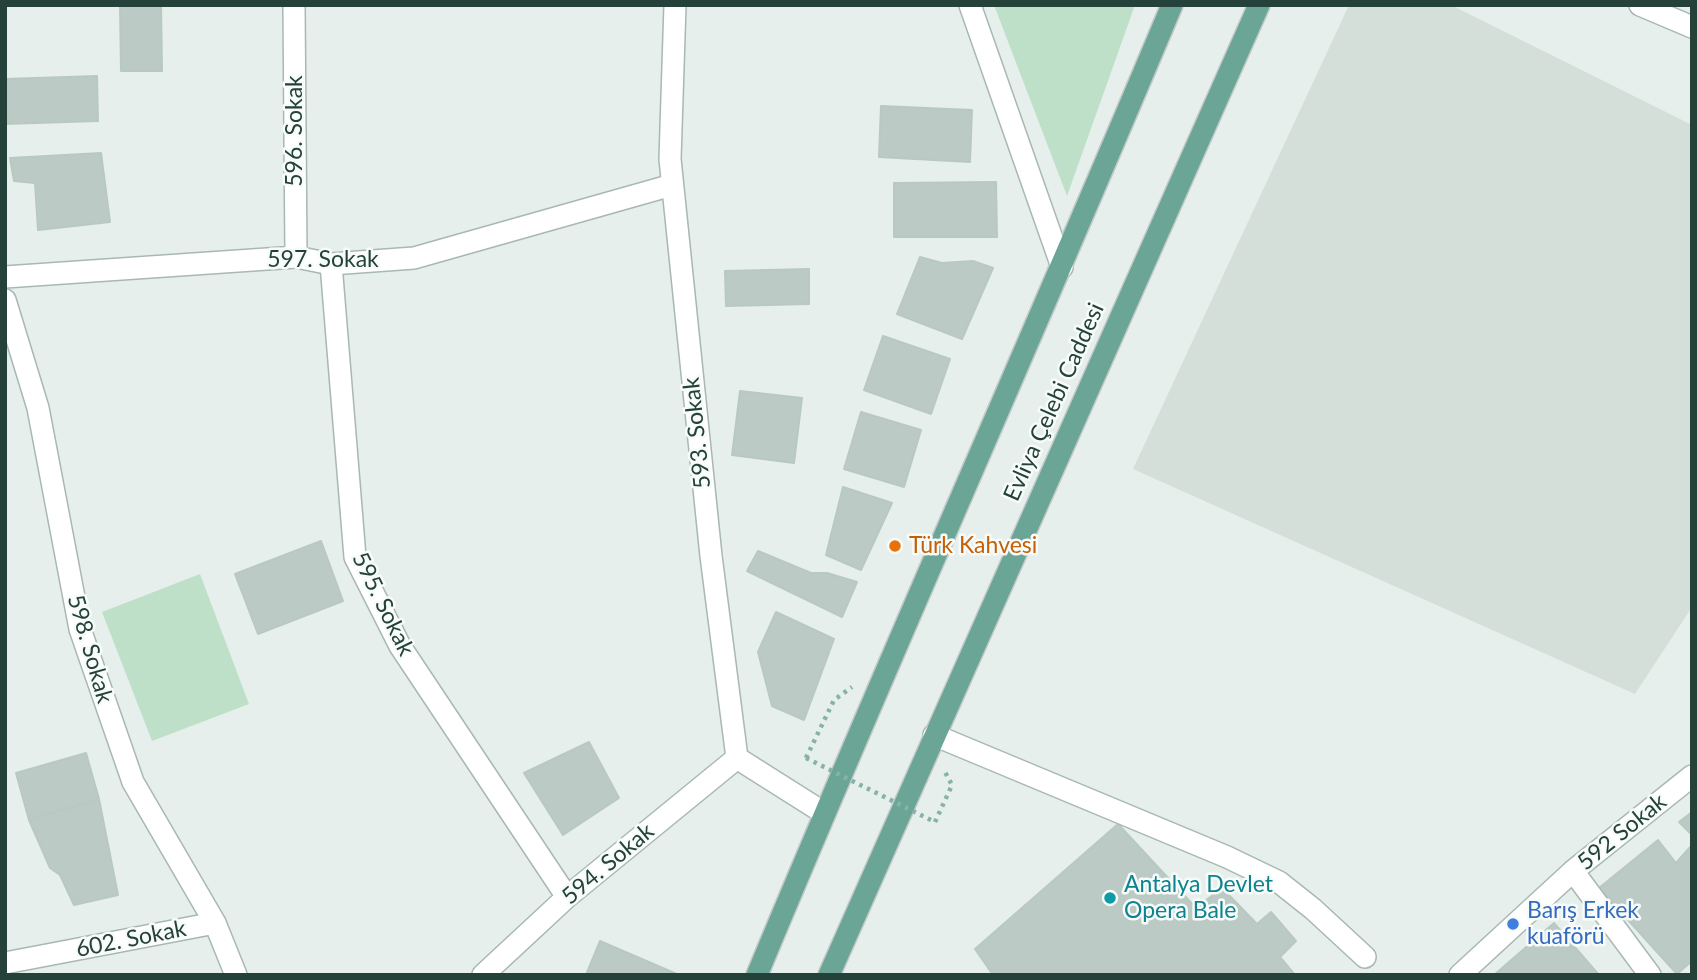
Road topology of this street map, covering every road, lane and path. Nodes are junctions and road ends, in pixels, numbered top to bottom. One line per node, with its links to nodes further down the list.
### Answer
1 (294, 5): 9 (street, 596. Sokak)
2 (675, 5): 8 (street, 593. Sokak)
3 (970, 5): 11 (street)
4 (1172, 5): 11 (main road, Evliya Çelebi Caddesi)
5 (1259, 5): 15 (main road, Evliya Çelebi Caddesi)
6 (1640, 5): 7 (street)
7 (1692, 27)
8 (672, 185): 10 (street, 597. Sokak); 16 (street, 593. Sokak)
9 (296, 257): 10 (street, 597. Sokak); 12 (street, 597. Sokak)
10 (331, 264): 21 (street, 595. Sokak)
11 (1062, 267): 19 (main road, Evliya Çelebi Caddesi)
12 (5, 277)
13 (5, 300): 22 (street, 598. Sokak)
14 (834, 700): 18 (path, bridge)
15 (934, 736): 23 (street); 28 (main road, Evliya Çelebi Caddesi)
16 (737, 758): 19 (street); 21 (street, 594. Sokak)
17 (1692, 776): 20 (street, 592 Sokak)
18 (952, 785)
19 (824, 813): 27 (main road, Evliya Çelebi Caddesi)
20 (1573, 871): 29 (street, 592 Sokak); 30 (street)
21 (567, 897): 26 (street, 594. Sokak)
22 (215, 923): 24 (street, 602. Sokak); 25 (street, 598. Sokak)
23 (1365, 957)
24 (5, 963)
25 (236, 975)
26 (483, 975)
27 (757, 975)
28 (829, 975)
29 (1460, 975)
30 (1650, 975)

